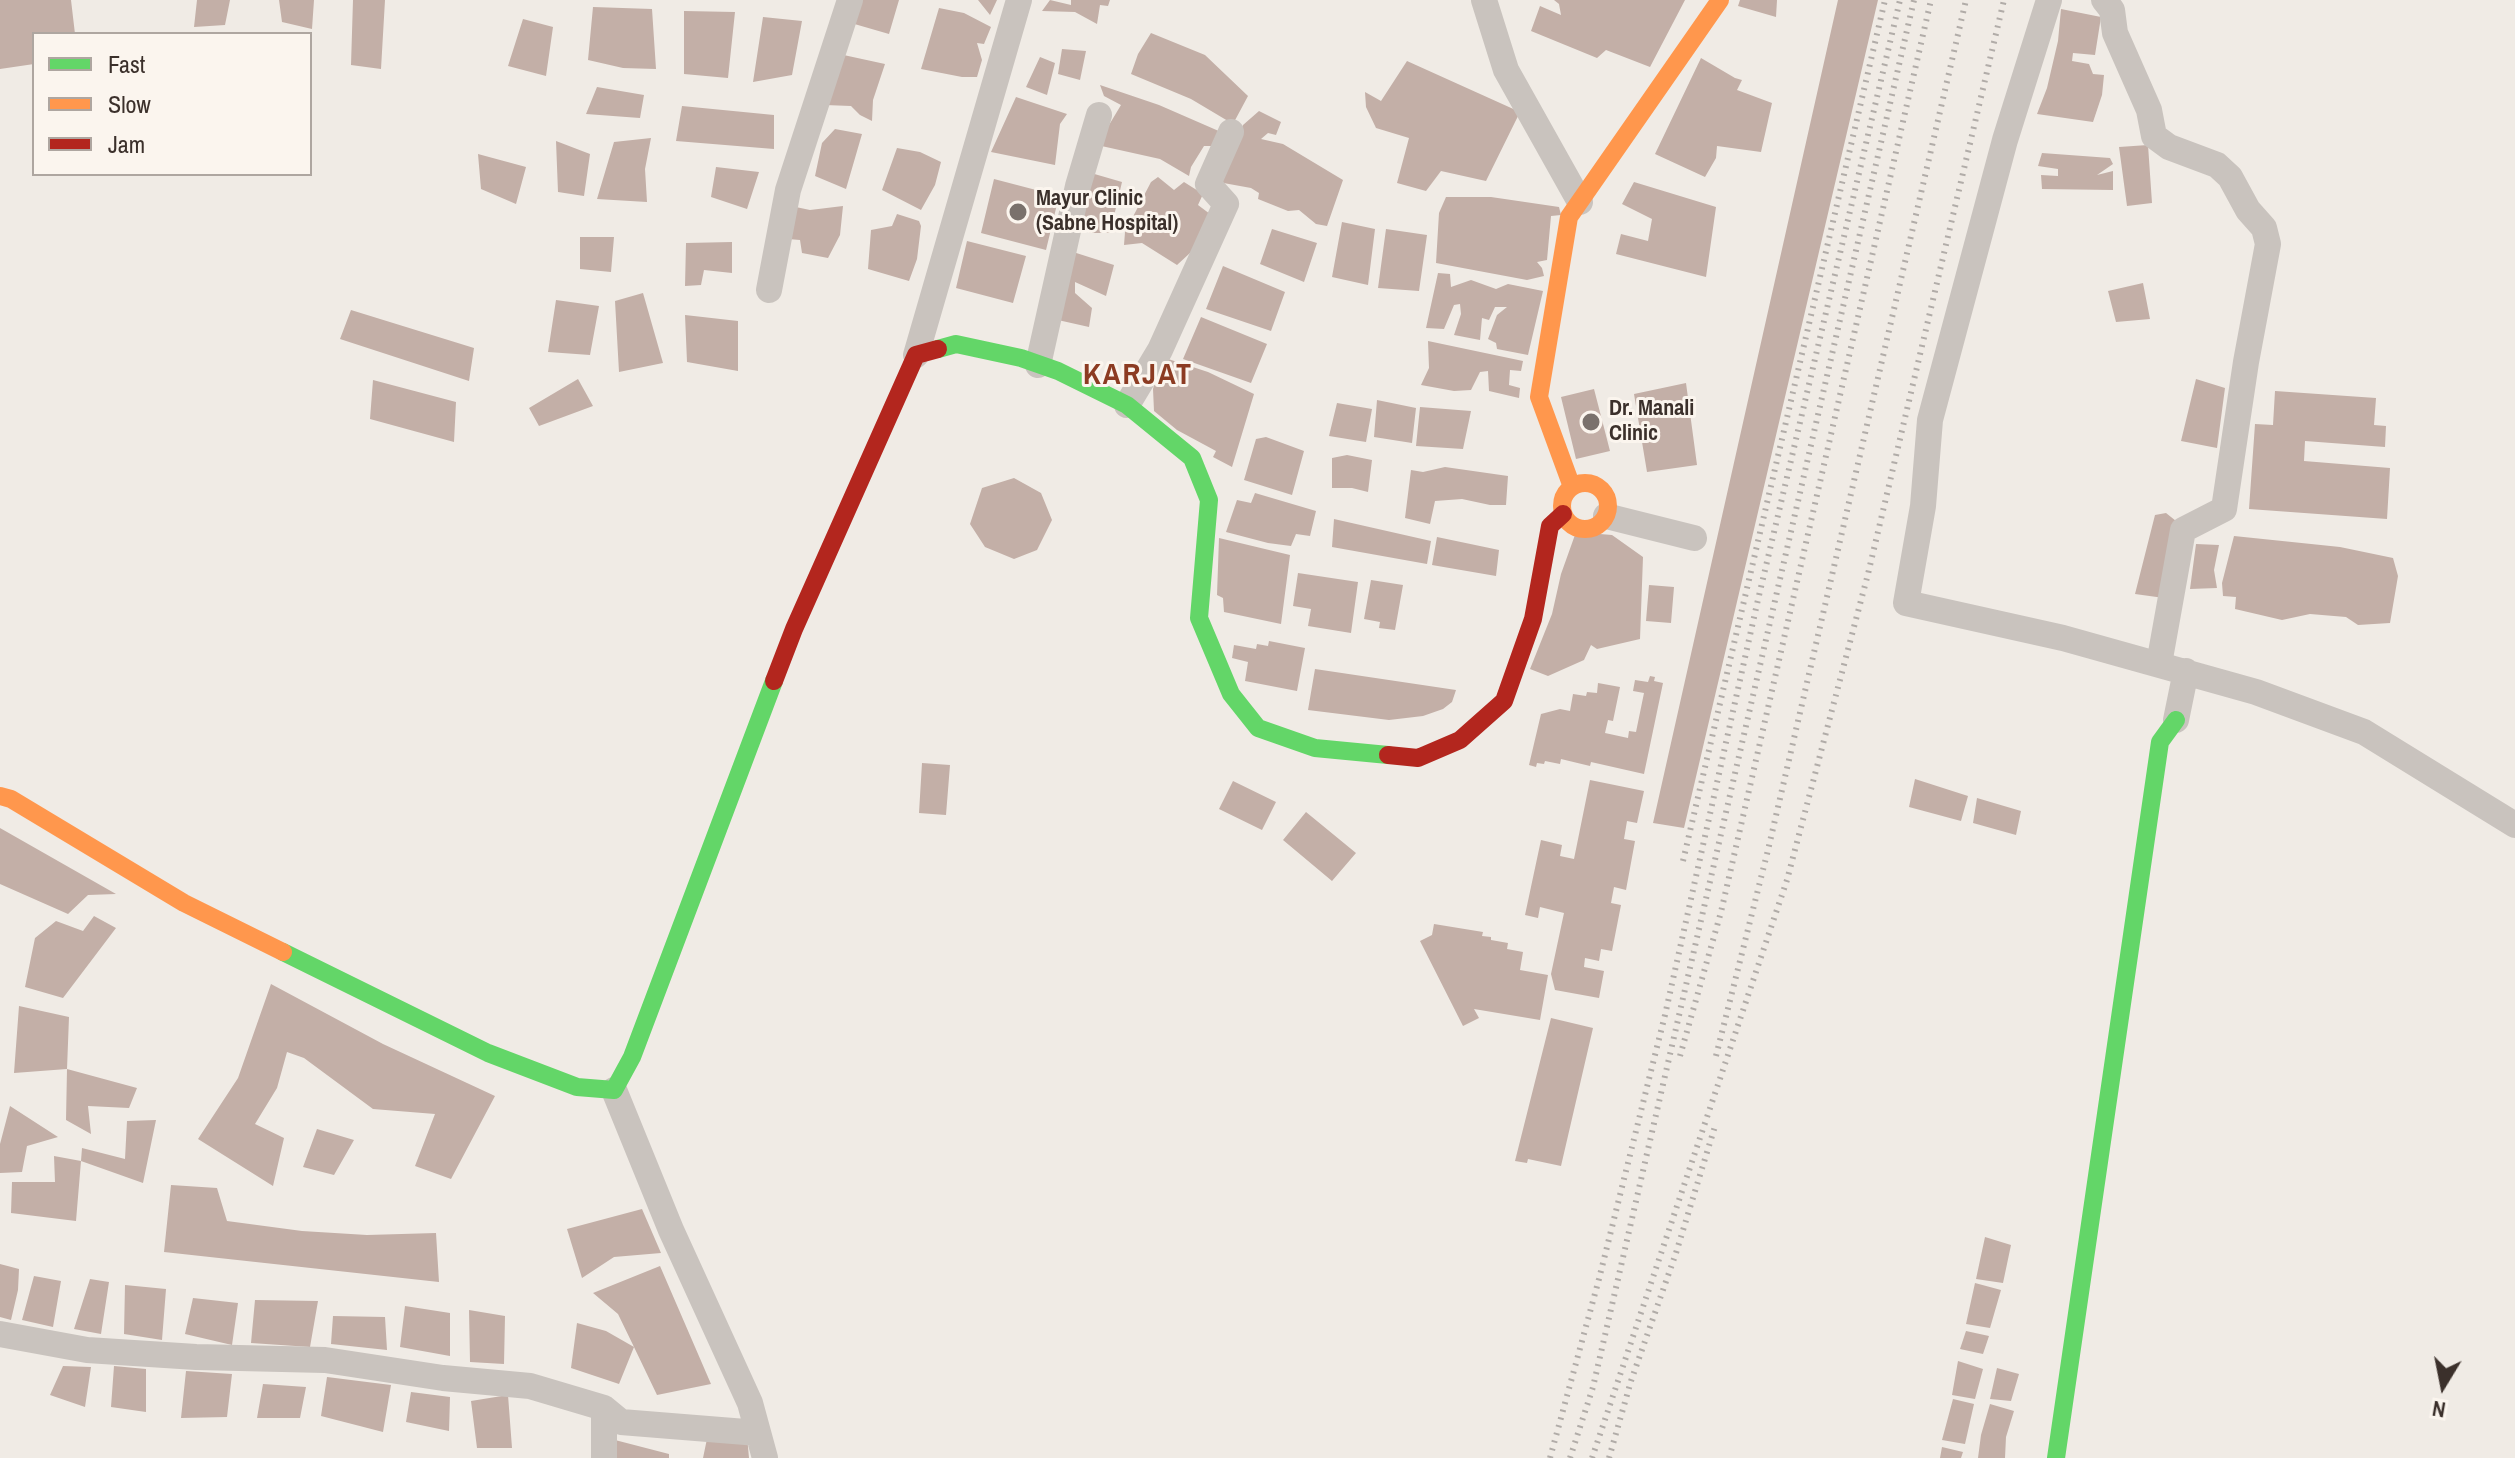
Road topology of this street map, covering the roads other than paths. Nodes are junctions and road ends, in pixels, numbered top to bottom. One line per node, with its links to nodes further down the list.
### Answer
1 (850, 0): 10 (street)
2 (1019, 0): 11 (street)
3 (1484, 0): 9 (street)
4 (1720, 0): 9 (street)
5 (2049, 0): 18 (street)
6 (2104, 0): 18 (street)
7 (1099, 115): 12 (street)
8 (1231, 132): 13 (street)
9 (1580, 202): 14 (street)
10 (769, 290)
11 (916, 355): 12 (street); 23 (street)
12 (1038, 365): 13 (street)
13 (1127, 405): 15 (street)
14 (1572, 487): 15 (street); 16 (street)
15 (1563, 514): 16 (street)
16 (1606, 516): 17 (street)
17 (1694, 538)
18 (2159, 664): 19 (street)
19 (2186, 671): 20 (street); 22 (street)
20 (2179, 732): 28 (street)
21 (0, 796): 23 (street)
22 (2515, 825)
23 (614, 1090): 26 (street)
24 (0, 1334): 25 (street)
25 (604, 1408): 26 (street); 27 (street)
26 (762, 1446)
27 (604, 1458)
28 (2056, 1458)

